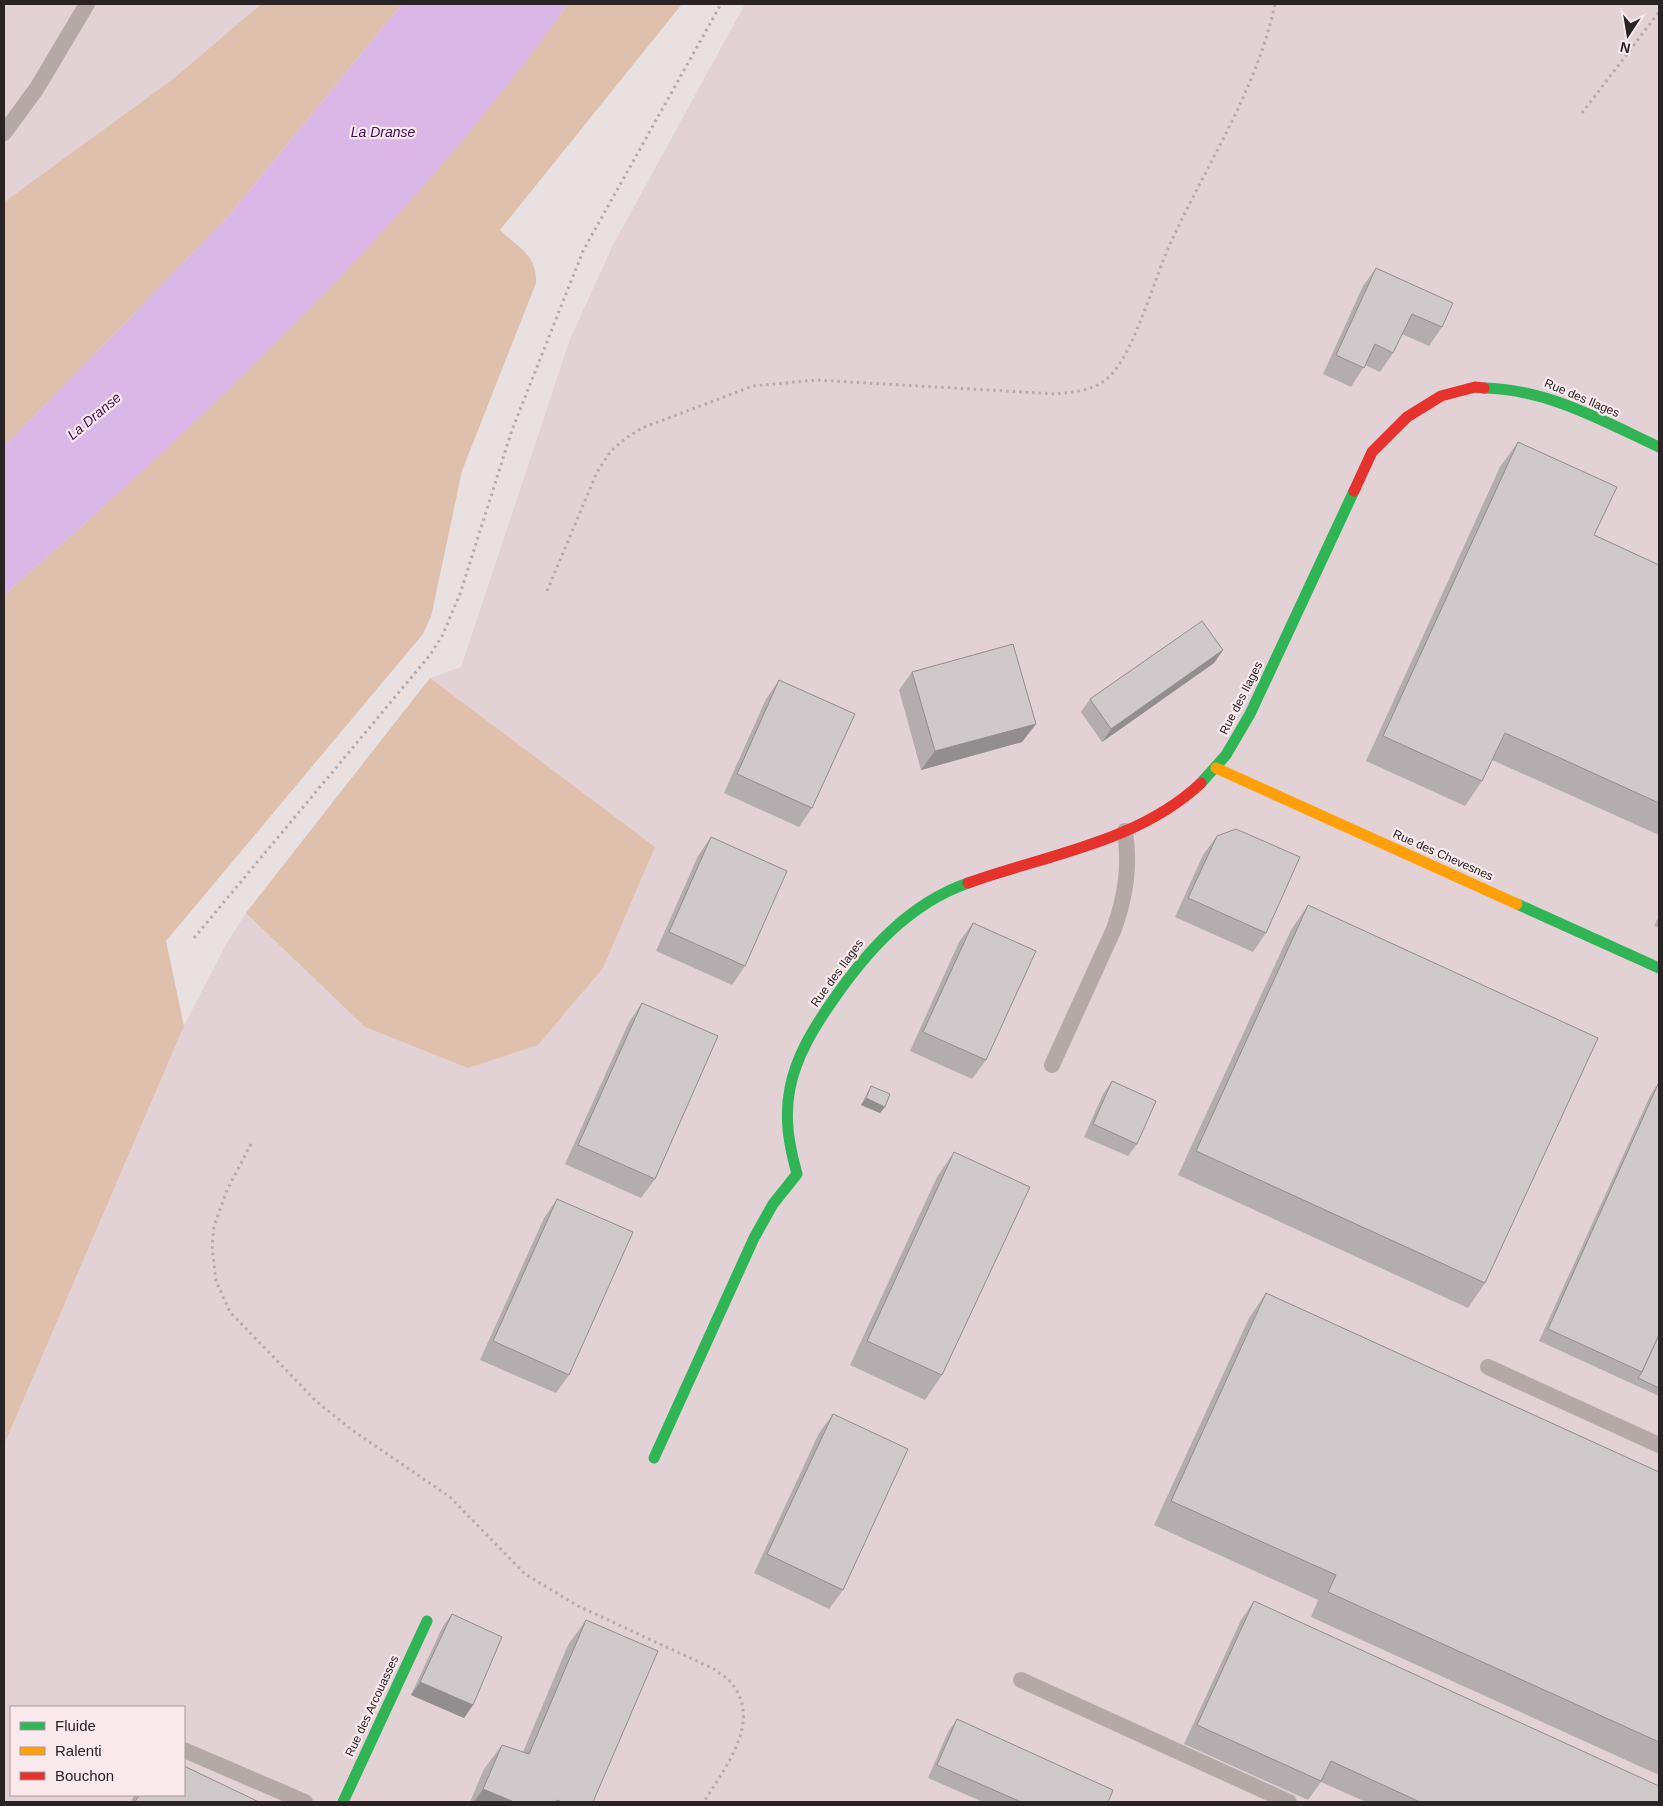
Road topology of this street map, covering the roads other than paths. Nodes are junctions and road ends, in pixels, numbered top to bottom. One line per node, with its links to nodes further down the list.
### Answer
1 (87, 4): 2 (lane)
2 (4, 134)
3 (1659, 447): 4 (street, Rue des Ilages)
4 (1216, 768): 5 (street, Rue des Ilages); 6 (street, Rue des Chevesnes)
5 (1125, 831): 7 (lane); 10 (street, Rue des Ilages)
6 (1659, 968)
7 (1052, 1065)
8 (1488, 1368): 9 (lane)
9 (1659, 1445)
10 (654, 1458)
11 (427, 1621): 15 (street, Rue des Arcouasses)
12 (1021, 1680): 16 (lane)
13 (185, 1750): 14 (lane)
14 (305, 1802)
15 (343, 1802)
16 (1289, 1802)

